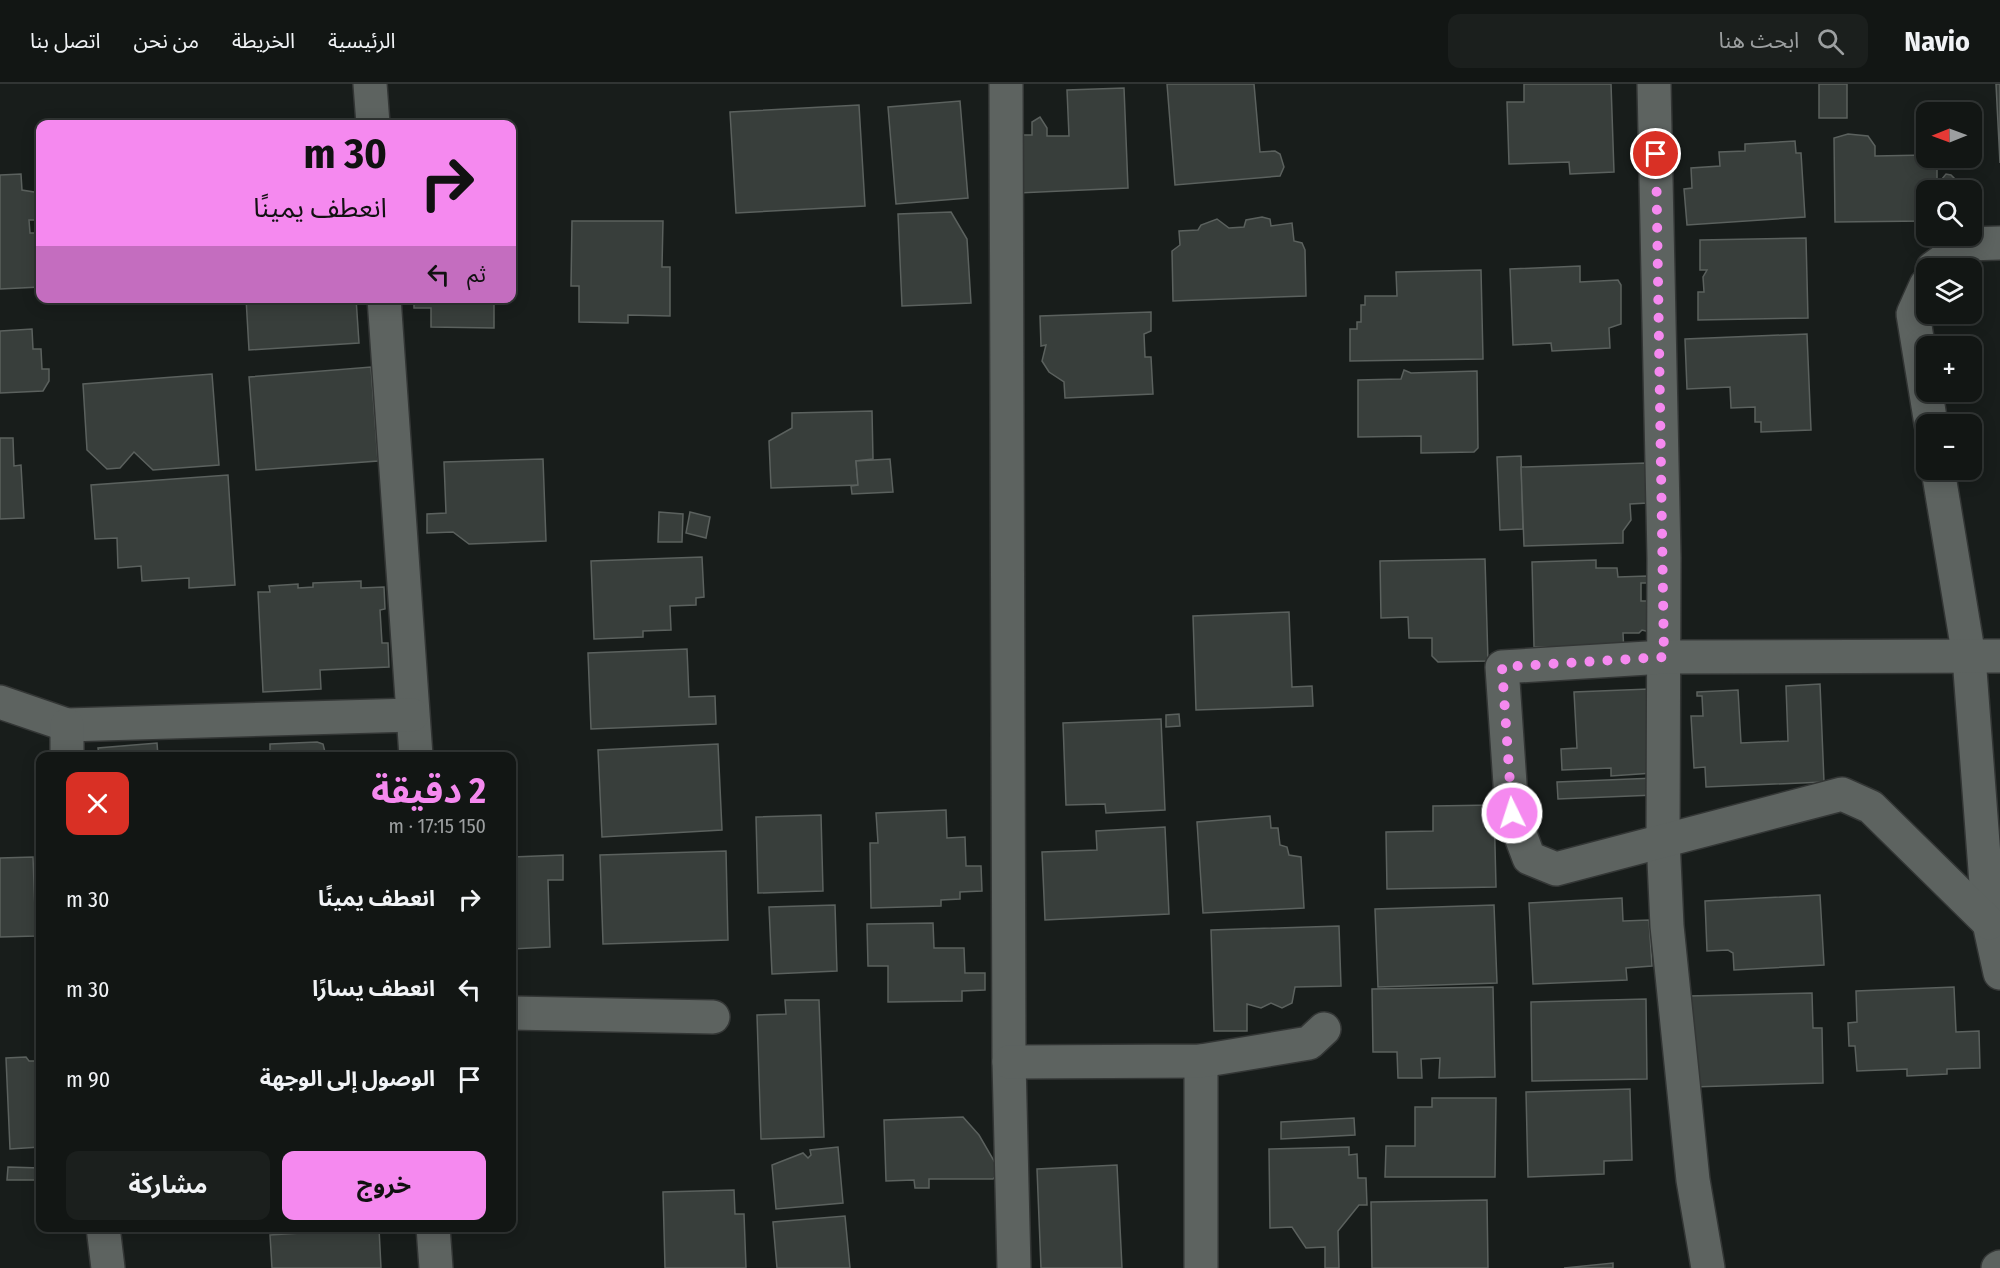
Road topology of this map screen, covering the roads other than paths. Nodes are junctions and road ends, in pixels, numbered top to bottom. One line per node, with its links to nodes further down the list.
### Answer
1 (370, 84): 4 (street)
2 (1006, 84): 24 (street)
3 (1654, 84): 11 (street)
4 (373, 120)
5 (2000, 243): 6 (street)
6 (1947, 258)
7 (384, 303): 14 (street)
8 (1916, 307): 9 (street)
9 (1929, 414)
10 (1940, 480): 12 (street)
11 (1664, 657): 12 (street); 17 (street); 17 (street)
12 (1984, 657): 18 (street)
13 (0, 702): 15 (street)
14 (412, 715): 15 (street); 16 (street)
15 (67, 740)
16 (416, 752)
17 (1663, 839): 18 (street); 31 (street)
18 (1989, 923): 19 (street)
19 (2000, 973)
20 (516, 1013): 21 (street)
21 (713, 1017)
22 (1324, 1029): 23 (street)
23 (1201, 1061): 24 (street); 30 (street)
24 (1009, 1062): 29 (street)
25 (104, 1232): 27 (street)
26 (433, 1232): 28 (street)
27 (108, 1268)
28 (436, 1268)
29 (1014, 1268)
30 (1201, 1268)
31 (1708, 1268)

